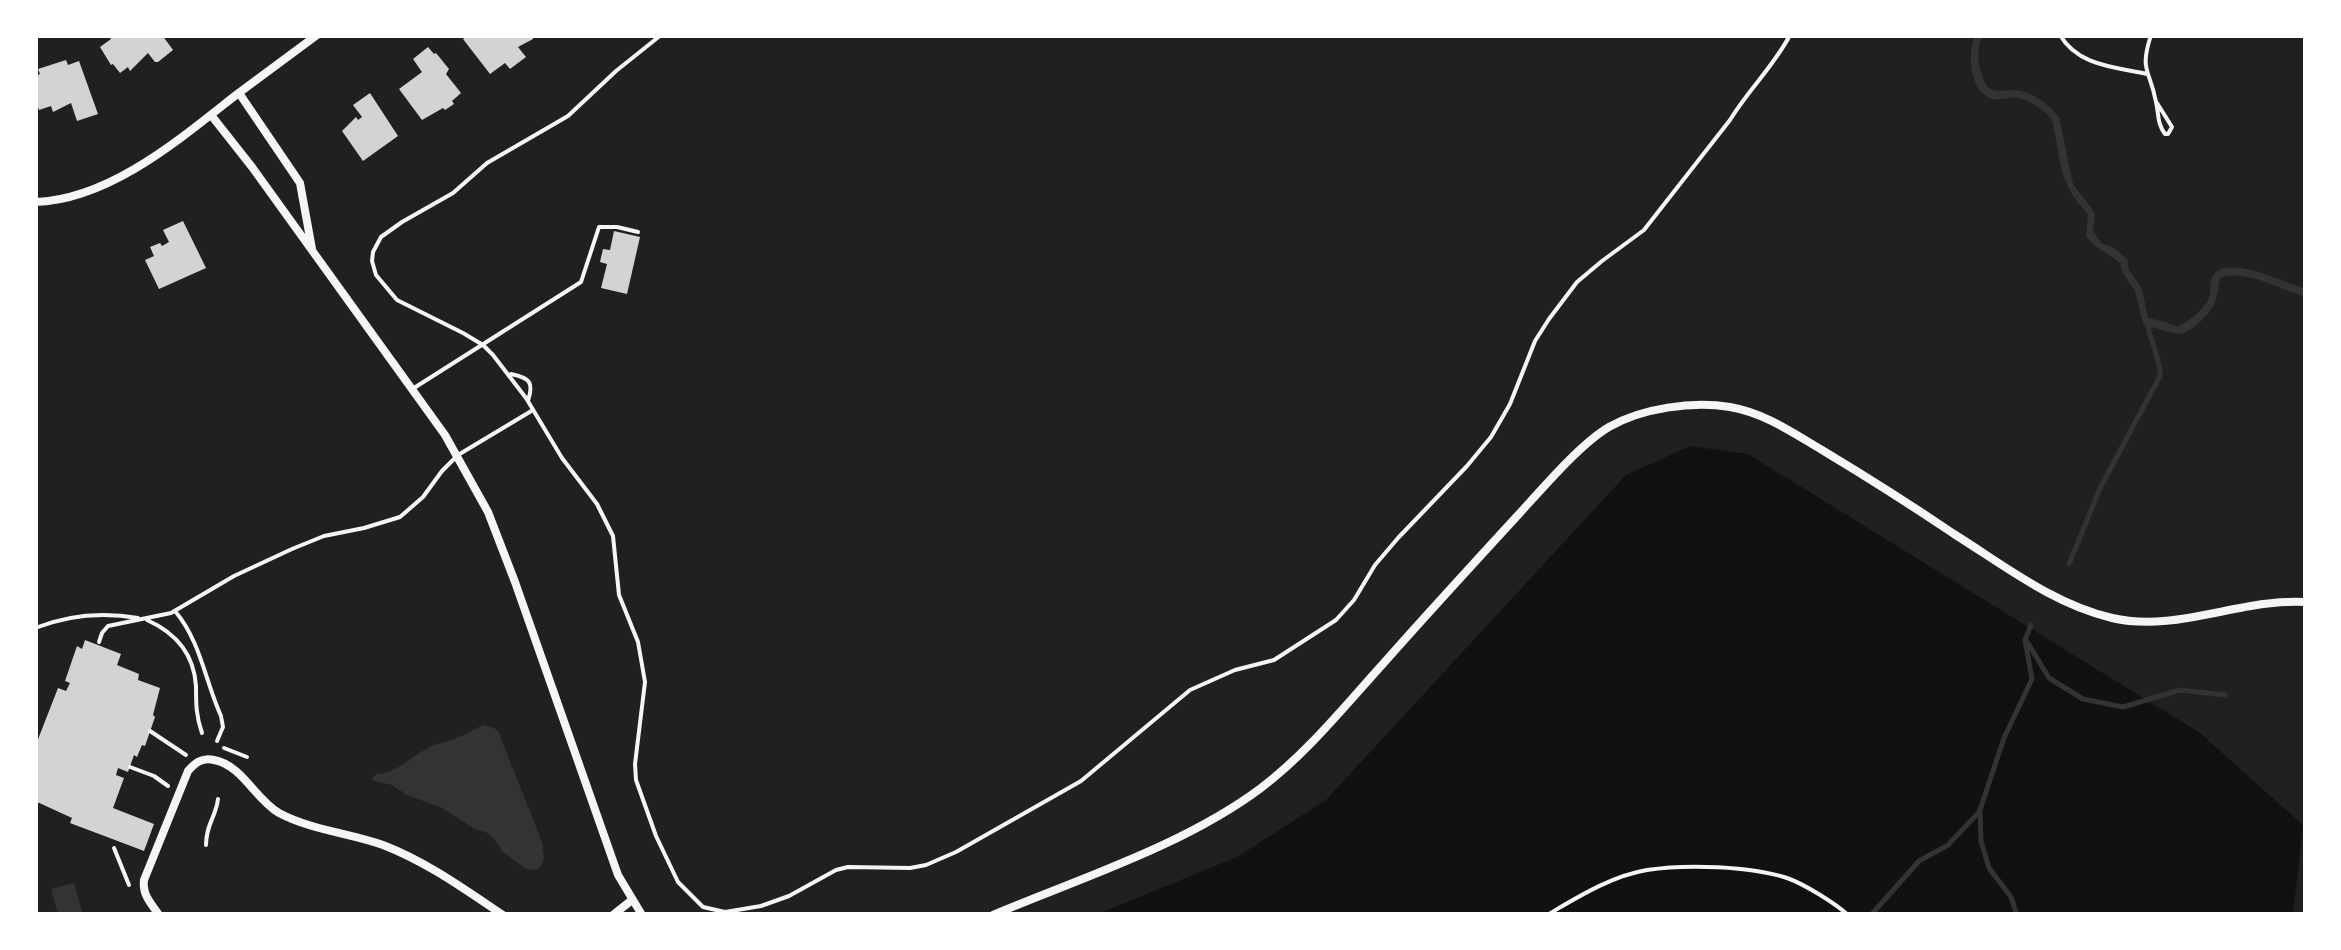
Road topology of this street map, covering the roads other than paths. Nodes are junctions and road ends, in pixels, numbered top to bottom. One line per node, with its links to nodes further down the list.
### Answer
1 (317, 35): 7 (street)
2 (661, 35): 13 (lane)
3 (1790, 35): 17 (lane)
4 (2060, 35): 6 (lane)
5 (2152, 35): 6 (lane)
6 (2147, 74): 8 (lane)
7 (239, 93): 9 (street); 12 (street)
8 (2156, 103): 8 (lane)
9 (211, 115): 10 (street); 12 (street)
10 (35, 202)
11 (638, 232): 13 (lane)
12 (313, 254): 15 (street)
13 (483, 345): 14 (lane); 15 (lane)
14 (508, 374): 16 (lane); 16 (lane)
15 (412, 389): 18 (street)
16 (528, 401): 17 (lane)
17 (533, 410): 18 (lane)
18 (458, 455): 20 (lane); 26 (street)
19 (2306, 602): 31 (street)
20 (175, 611): 21 (lane); 25 (lane)
21 (146, 620): 22 (lane); 23 (lane); 24 (lane)
22 (35, 628)
23 (98, 642)
24 (202, 733)
25 (218, 740)
26 (632, 900): 29 (street); 30 (street)
27 (159, 915): 28 (street)
28 (503, 915)
29 (613, 915)
30 (642, 915)
31 (993, 915)
32 (1547, 915): 33 (lane)
33 (1848, 915)

